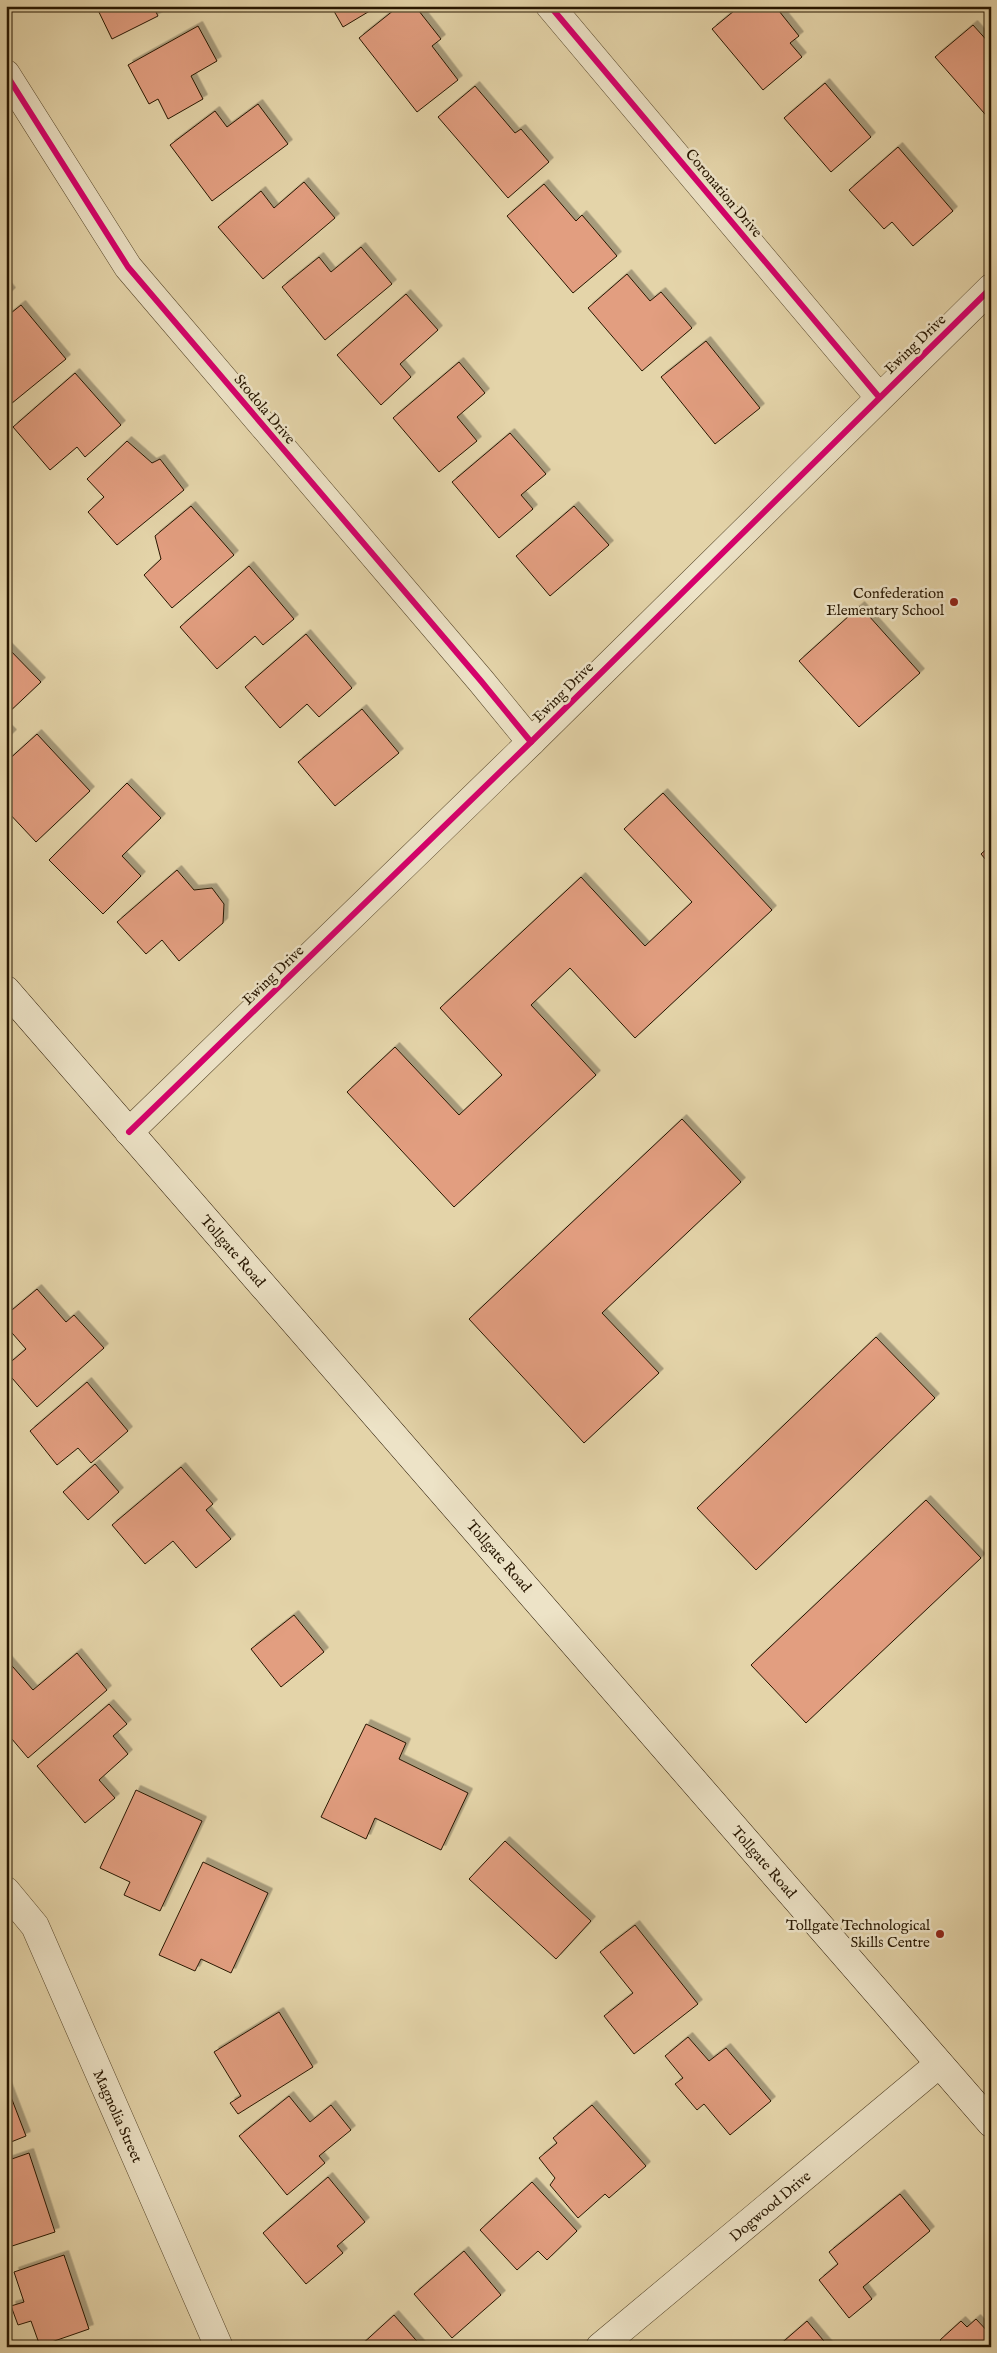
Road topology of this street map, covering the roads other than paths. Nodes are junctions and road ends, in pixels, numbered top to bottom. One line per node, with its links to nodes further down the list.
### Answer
1 (550, 6): 4 (street, Coronation Drive)
2 (6, 74): 5 (street, Stodola Drive)
3 (991, 288): 4 (street, Ewing Drive)
4 (878, 397): 5 (street, Ewing Drive)
5 (531, 742): 7 (street, Ewing Drive)
6 (6, 990): 7 (street, Tollgate Road)
7 (129, 1132): 9 (street, Tollgate Road)
8 (6, 1891): 11 (street, Magnolia Street)
9 (939, 2064): 10 (street, Tollgate Road); 12 (street, Dogwood Drive)
10 (991, 2123)
11 (218, 2347)
12 (600, 2347)

